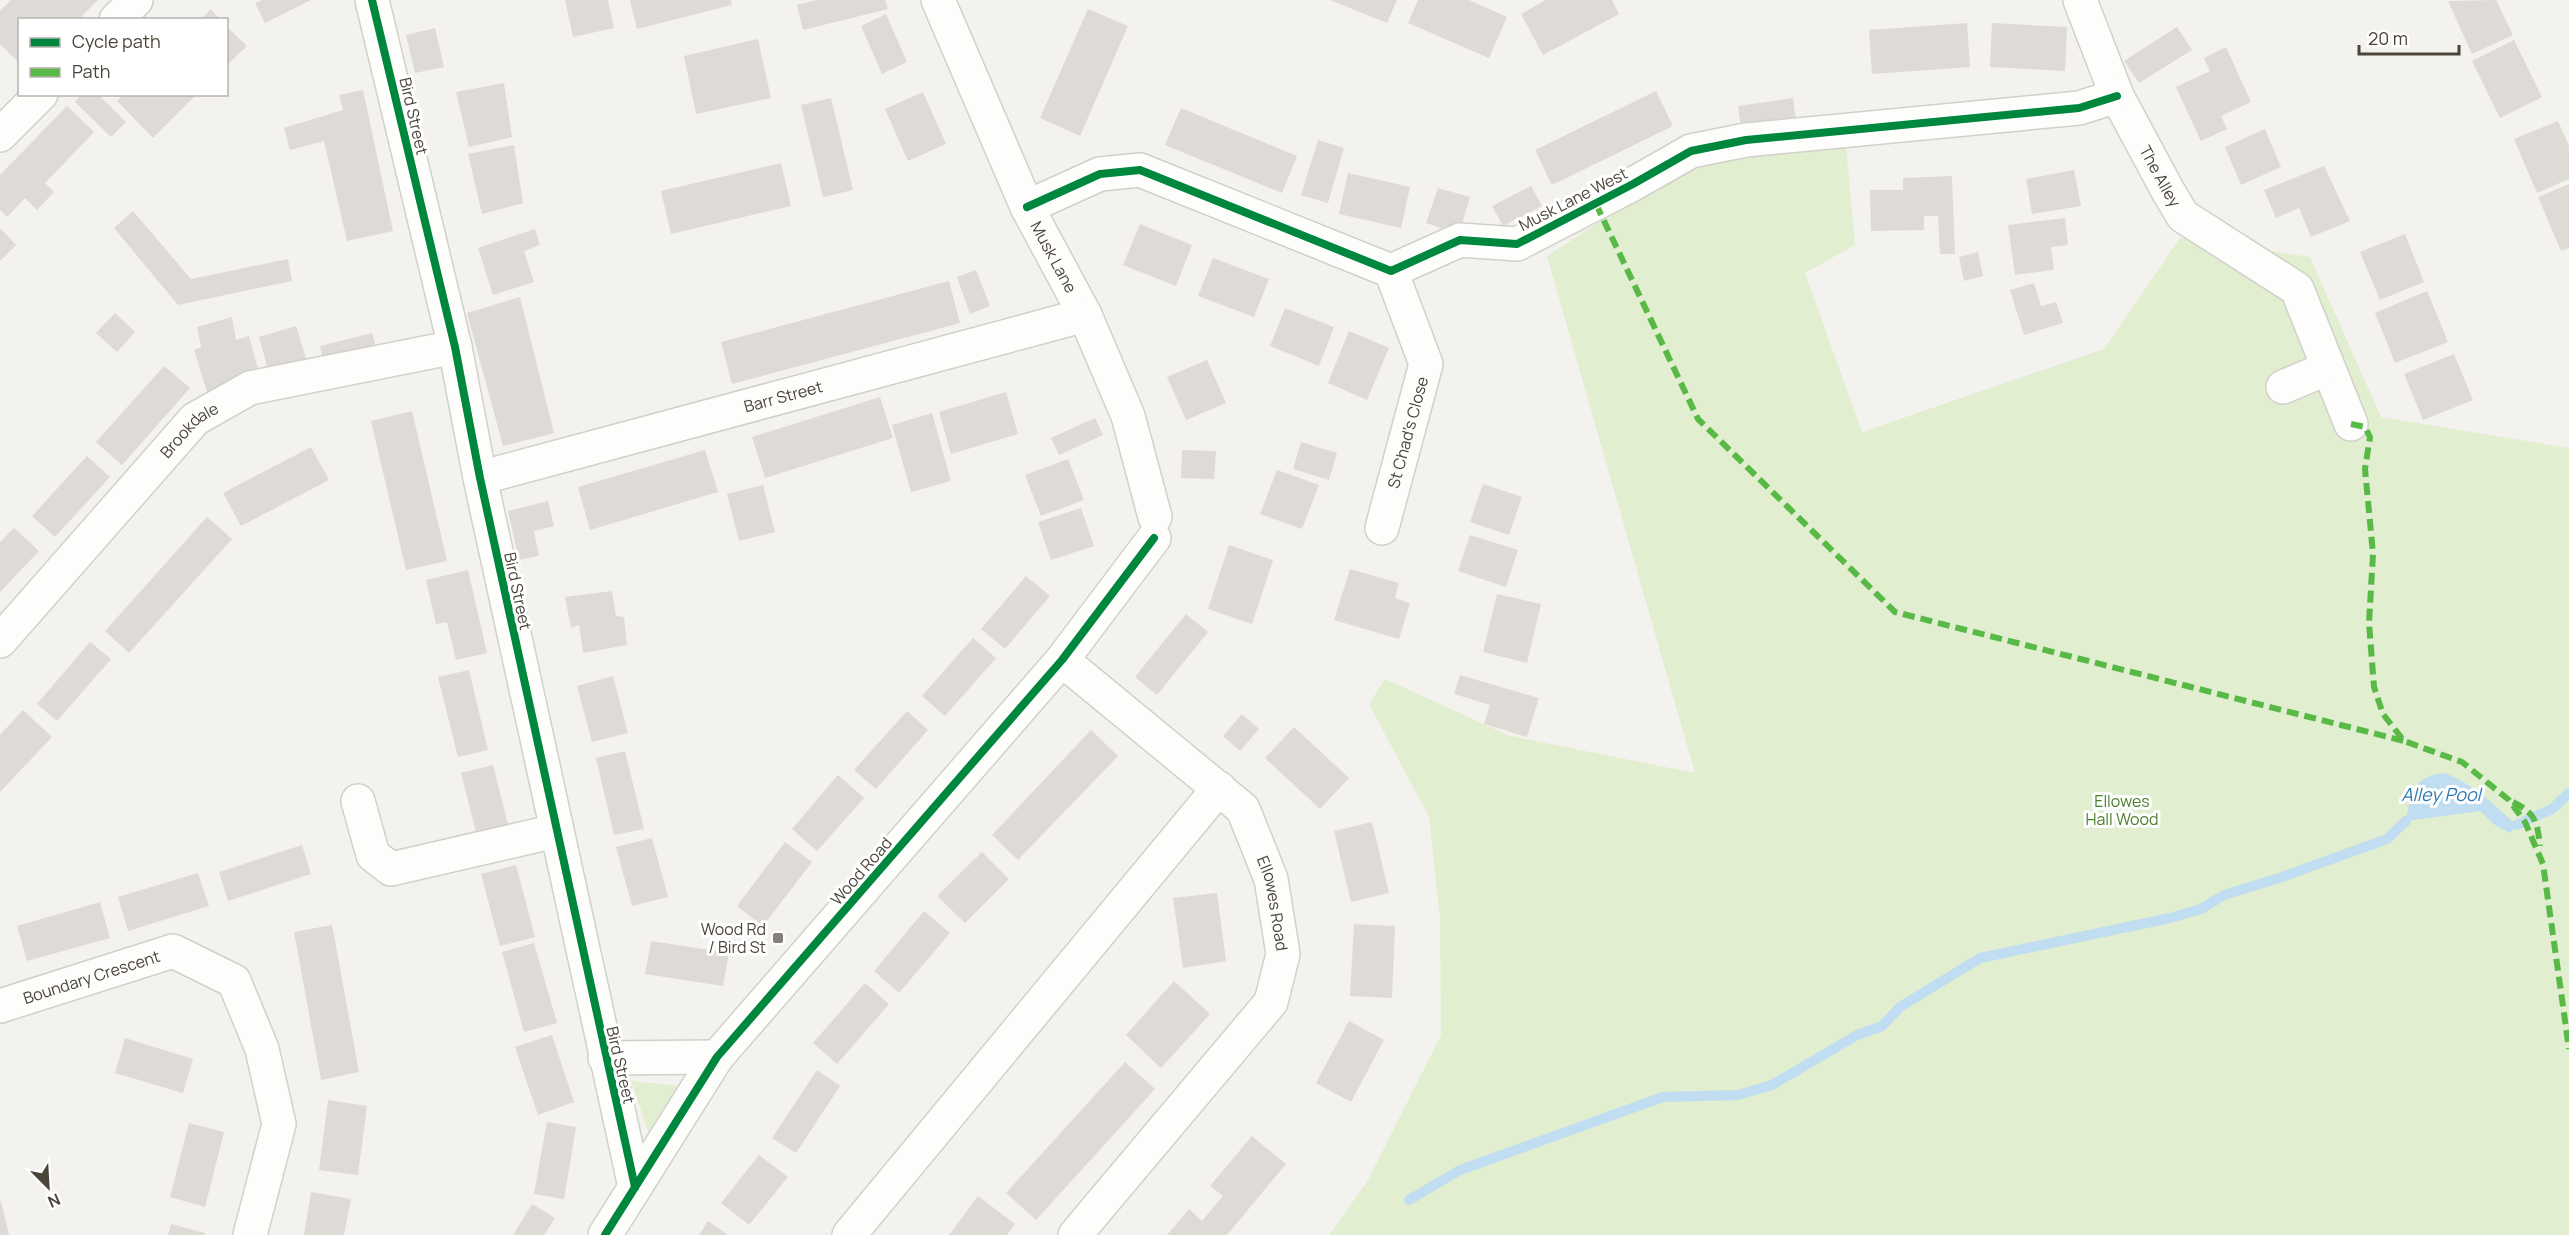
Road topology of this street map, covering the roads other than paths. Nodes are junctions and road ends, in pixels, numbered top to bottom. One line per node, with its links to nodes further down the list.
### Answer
1 (136, 0): 5 (street)
2 (372, 0): 12 (street, Bird Street)
3 (938, 0): 9 (street, Musk Lane)
4 (2080, 0): 7 (street, The Alley)
5 (118, 18)
6 (39, 96): 8 (street)
7 (2117, 96): 10 (street, Musk Lane West); 13 (street, The Alley)
8 (0, 135)
9 (1027, 207): 10 (street); 11 (street, Musk Lane)
10 (1391, 271): 18 (street, St Chad's Close)
11 (1085, 315): 16 (street, Barr Street); 17 (street, Musk Lane)
12 (455, 347): 16 (street, Bird Street); 19 (street, Brookdale)
13 (2328, 368): 14 (street); 15 (street, The Alley)
14 (2283, 387)
15 (2351, 424)
16 (480, 478): 23 (street, Bird Street)
17 (1155, 527): 20 (street, Wood Road)
18 (1382, 528)
19 (0, 641)
20 (1062, 660): 21 (street, Ellowes Road); 25 (street, Wood Road)
21 (1219, 788): 30 (street); 31 (street, Ellowes Road)
22 (358, 801): 23 (street)
23 (556, 831): 26 (street, Bird Street)
24 (0, 1006): 28 (street, Boundary Crescent)
25 (717, 1057): 26 (street, Bird Street); 27 (street, Wood Road)
26 (605, 1058): 27 (street, Bird Street)
27 (635, 1187): 29 (street, Wood Road)
28 (250, 1235)
29 (605, 1235)
30 (849, 1235)
31 (1075, 1235)

